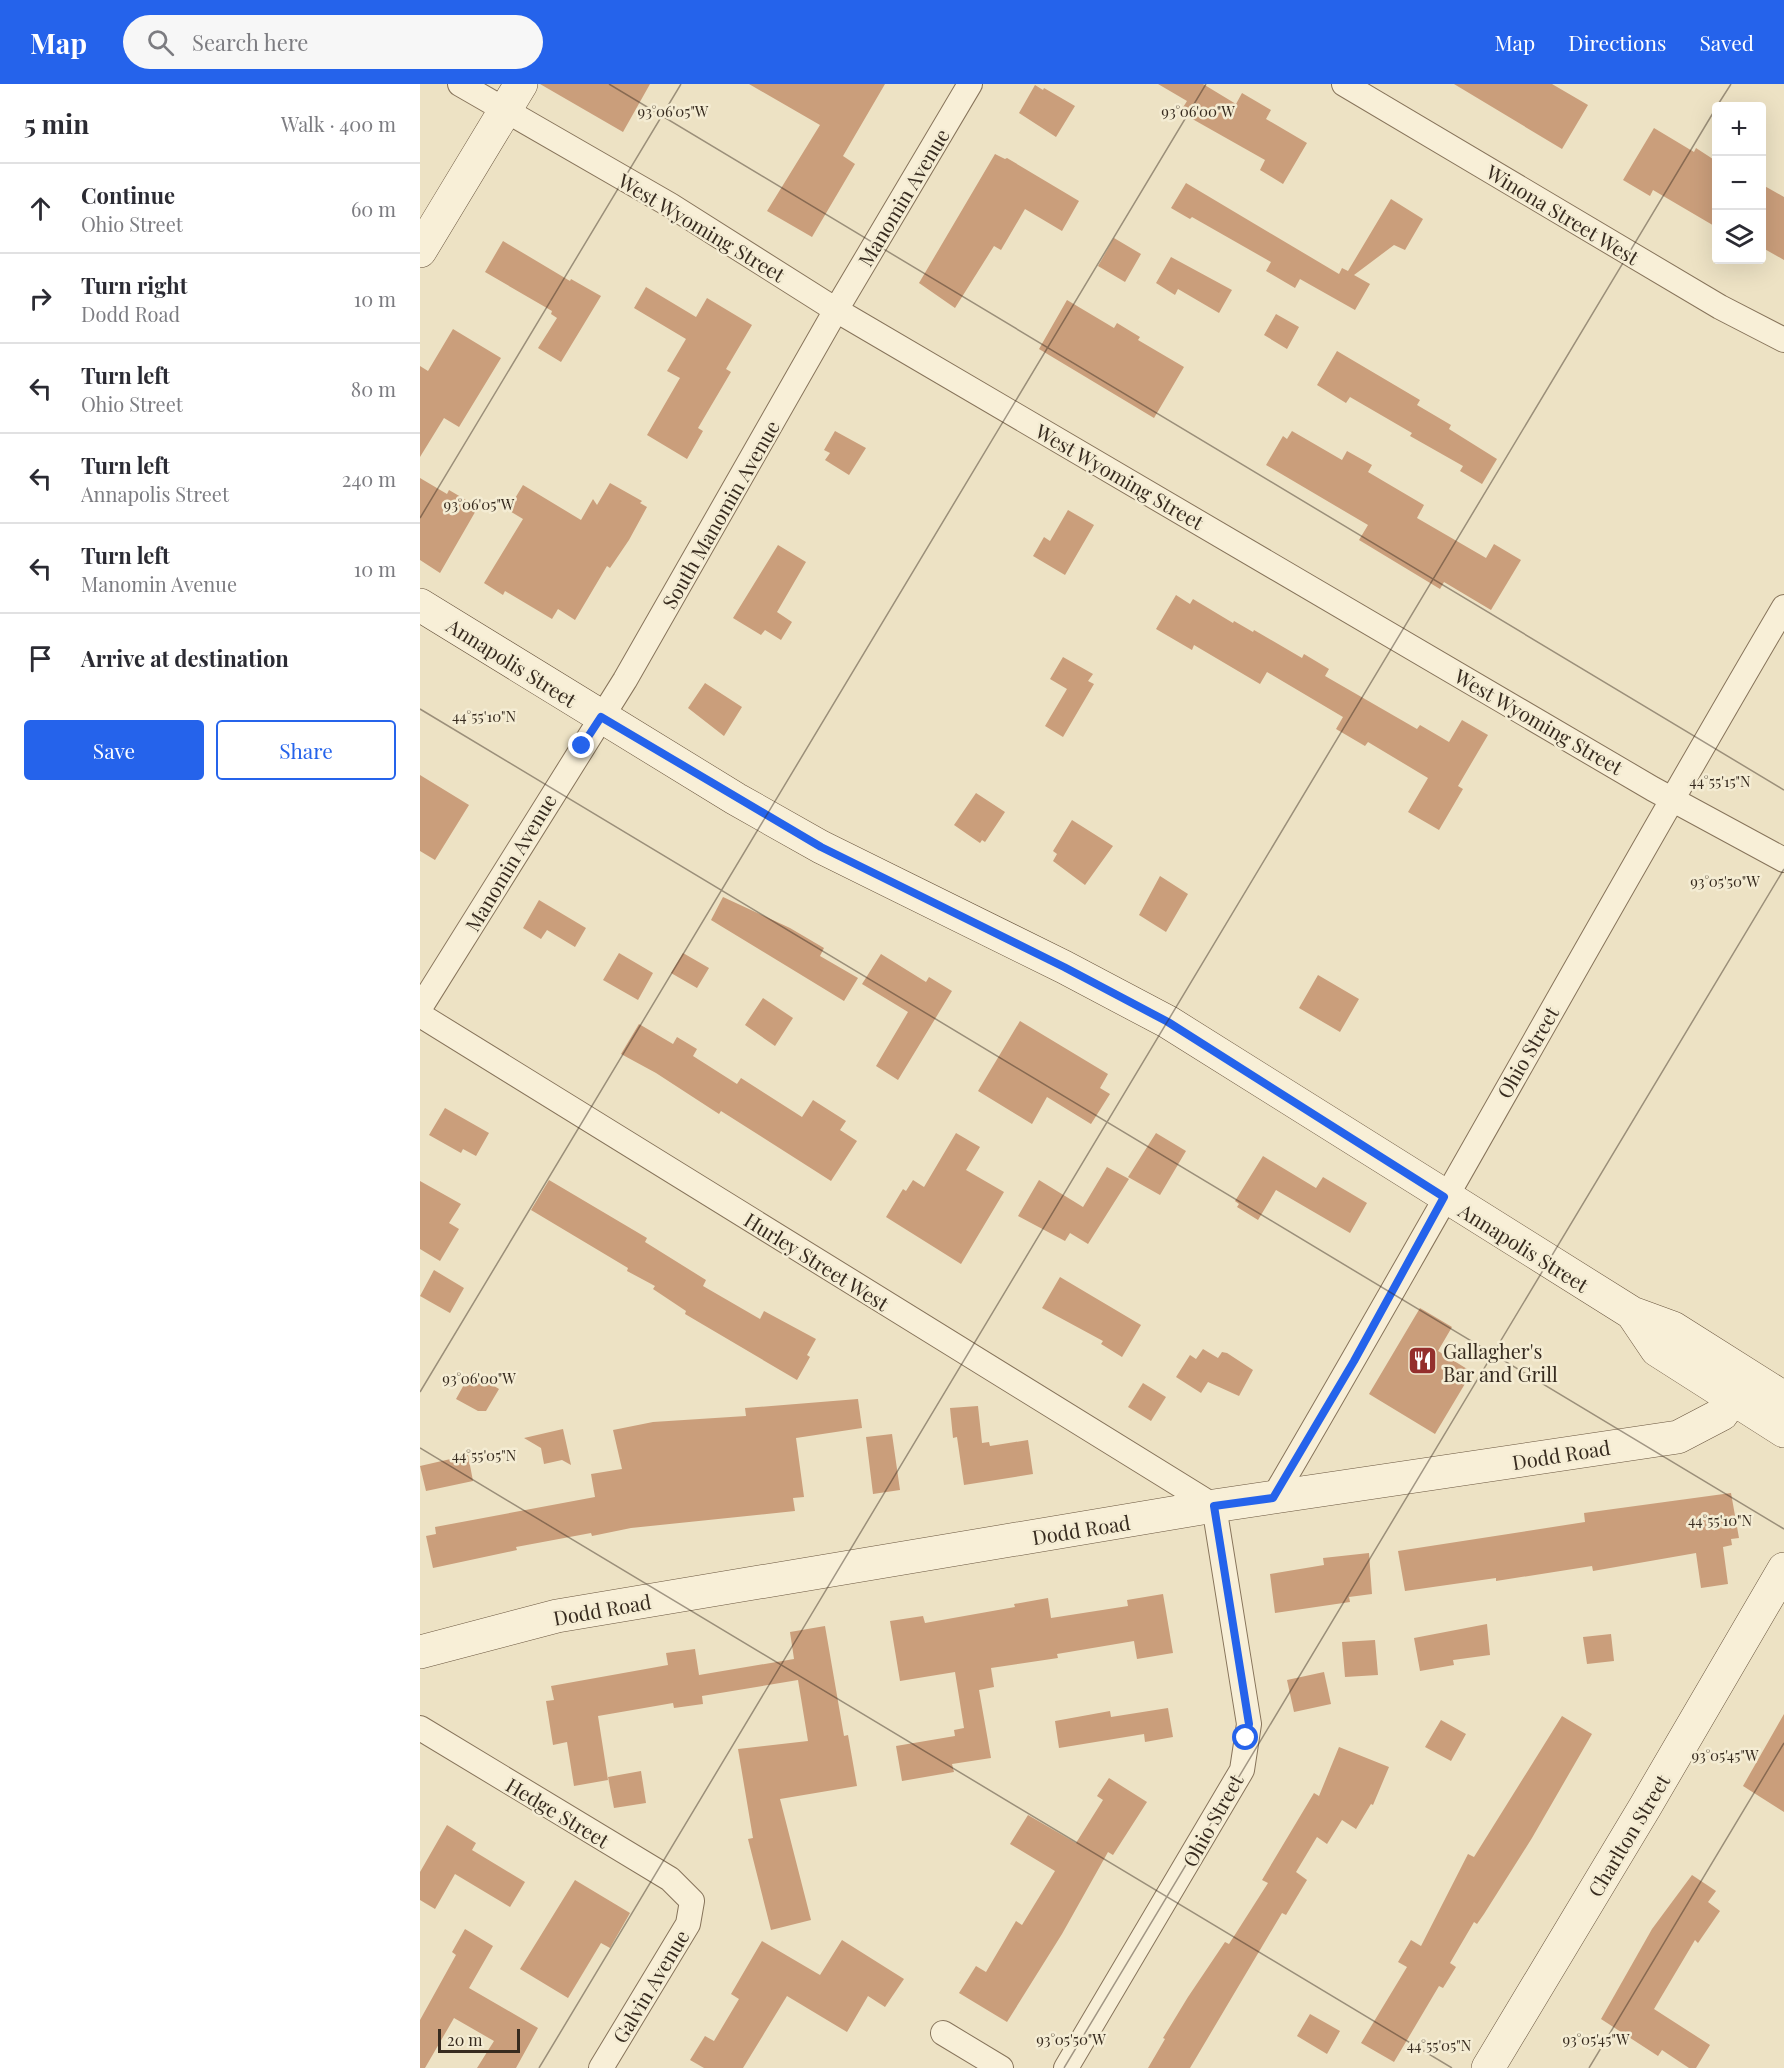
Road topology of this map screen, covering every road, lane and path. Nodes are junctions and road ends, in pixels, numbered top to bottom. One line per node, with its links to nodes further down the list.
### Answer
1 (460, 84): 5 (street, West Wyoming Street)
2 (520, 84): 5 (street)
3 (970, 84): 7 (street, Manomin Avenue)
4 (1344, 84): 8 (street, Winona Street West)
5 (504, 112): 6 (street); 7 (street, West Wyoming Street)
6 (420, 251)
7 (836, 310): 11 (street, South Manomin Avenue); 12 (street, West Wyoming Street)
8 (1784, 340)
9 (420, 605): 11 (street, Annapolis Street)
10 (1784, 607): 12 (street, Ohio Street)
11 (601, 717): 14 (street, Manomin Avenue); 16 (street, Annapolis Street)
12 (1671, 799): 13 (street, West Wyoming Street); 16 (street, Ohio Street)
13 (1784, 860)
14 (420, 1008)
15 (420, 1015): 22 (street, Hurley Street West)
16 (1444, 1197): 17 (street, Annapolis Street); 21 (street, Ohio Street)
17 (1632, 1313): 18 (street, Annapolis Street); 19 (street, Annapolis Street)
18 (1731, 1397): 20 (street, Annapolis Street); 21 (street, Dodd Road)
19 (1784, 1398)
20 (1784, 1431)
21 (1273, 1498): 22 (street, Dodd Road)
22 (1214, 1506): 24 (street, Dodd Road); 30 (street, Ohio Street)
23 (1784, 1569): 31 (street, Charlton Street)
24 (420, 1653)
25 (420, 1728): 26 (street, Hedge Street)
26 (692, 1901): 28 (street, Galvin Avenue)
27 (943, 2033): 29 (street)
28 (601, 2068)
29 (1001, 2068)
30 (1066, 2068)
31 (1488, 2068)

